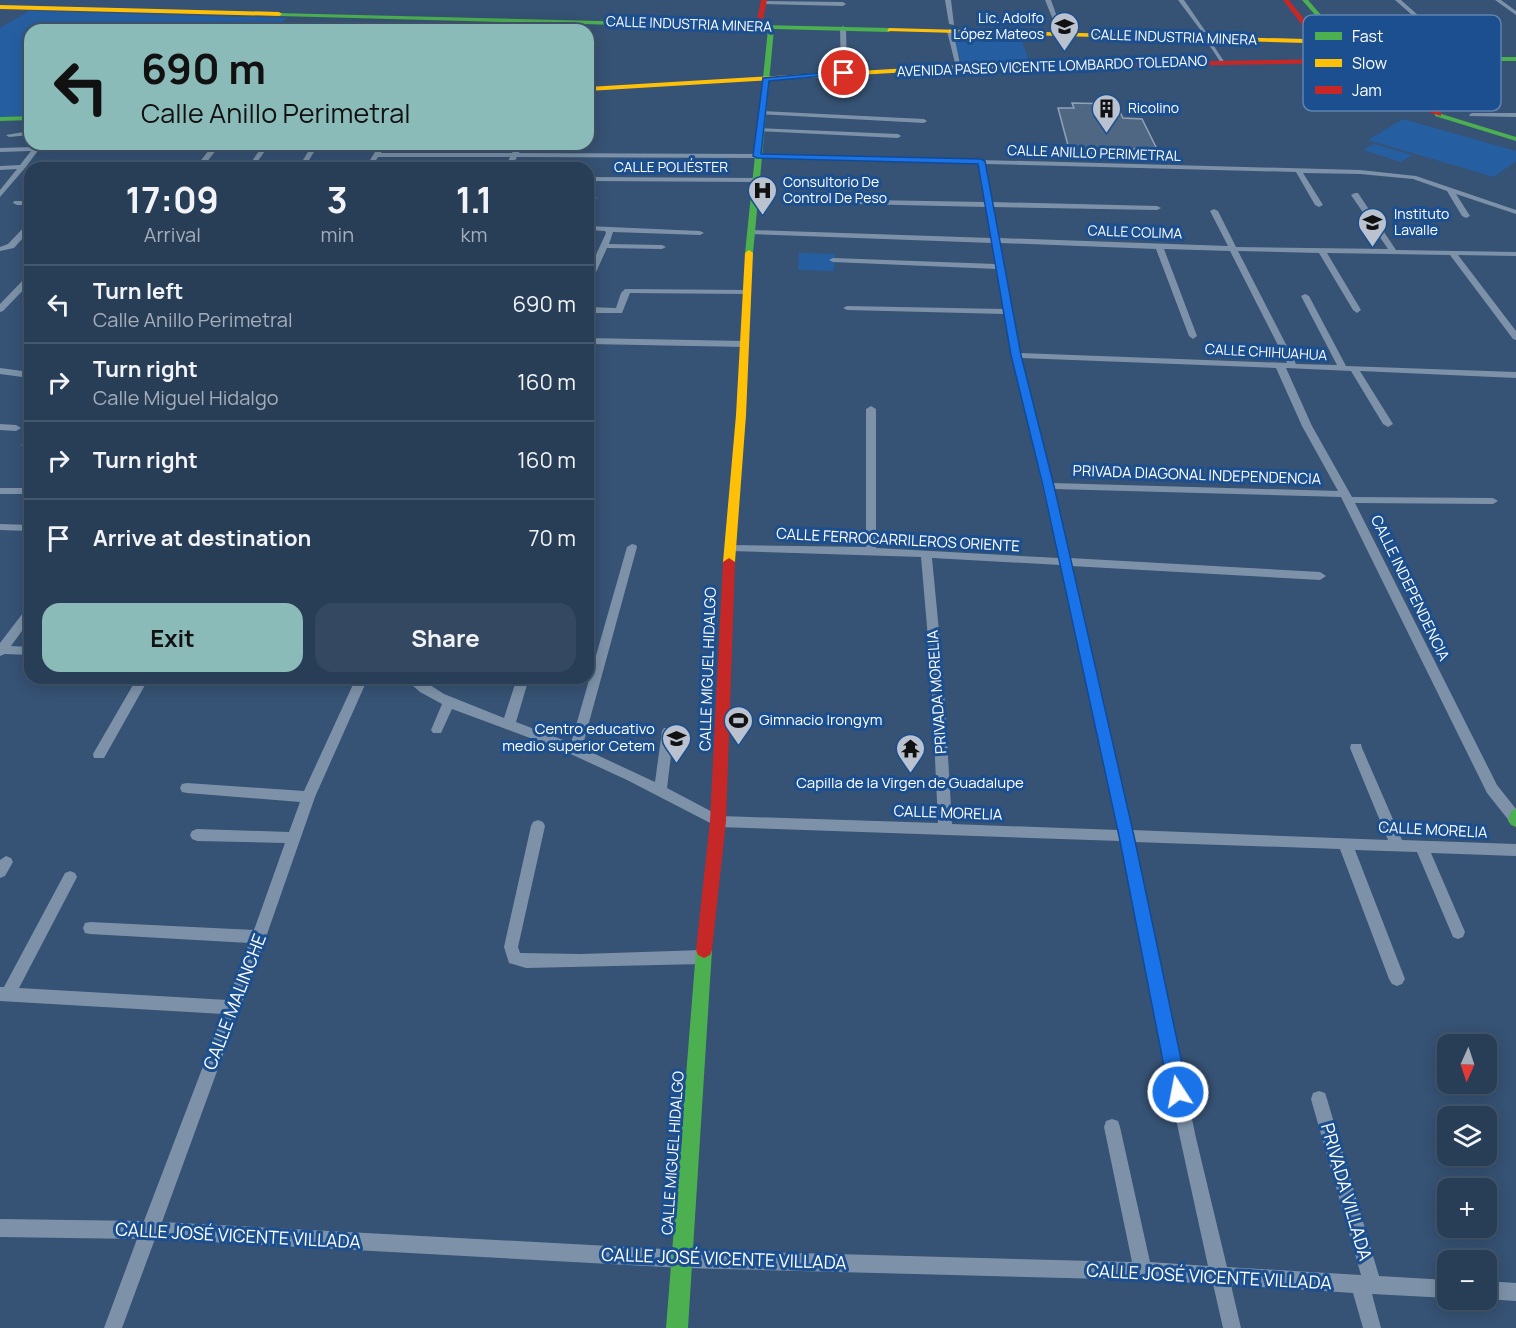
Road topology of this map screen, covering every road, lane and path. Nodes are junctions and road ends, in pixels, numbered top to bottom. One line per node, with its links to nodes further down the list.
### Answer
1 (948, 0): 20 (street)
2 (1048, 0): 18 (street)
3 (1181, 0): 22 (street)
4 (1286, 0): 16 (main road)
5 (1305, 0): 14 (main road)
6 (1398, 0): 15 (street)
7 (1498, 0): 13 (street)
8 (0, 1): 17 (main road, CALLE INDUSTRIA MINERA)
9 (763, 1): 10 (street); 17 (main road, CALLE MIGUEL HIDALGO)
10 (843, 2): 12 (street)
11 (0, 7): 17 (main road, CALLE INDUSTRIA MINERA)
12 (843, 13)
13 (1516, 13)
14 (1318, 15)
15 (1415, 15)
16 (1303, 21)
17 (766, 23): 19 (main road, CALLE INDUSTRIA MINERA); 20 (main road, CALLE INDUSTRIA MINERA); 28 (main road, CALLE MIGUEL HIDALGO)
18 (1059, 27): 21 (main road, CALLE INDUSTRIA MINERA); 22 (main road, CALLE INDUSTRIA MINERA)
19 (843, 28): 20 (main road, CALLE INDUSTRIA MINERA); 27 (street)
20 (951, 28): 21 (main road, CALLE INDUSTRIA MINERA); 26 (street)
21 (1015, 29): 22 (main road, CALLE INDUSTRIA MINERA)
22 (1205, 34): 23 (main road, CALLE INDUSTRIA MINERA); 25 (street)
23 (1303, 39)
24 (1303, 61): 25 (main road, AVENIDA PASEO VICENTE LOMBARDO TOLEDANO)
25 (1223, 62): 26 (main road, AVENIDA PASEO VICENTE LOMBARDO TOLEDANO)
26 (959, 67): 27 (main road, AVENIDA PASEO VICENTE LOMBARDO TOLEDANO)
27 (844, 73): 28 (main road, AVENIDA PASEO VICENTE LOMBARDO TOLEDANO)
28 (766, 79): 29 (main road, AVENIDA PASEO VICENTE LOMBARDO TOLEDANO); 32 (main road, CALLE MIGUEL HIDALGO)
29 (594, 87)
30 (1438, 111): 43 (main road)
31 (1462, 111): 33 (main road)
32 (761, 113): 37 (street); 39 (main road, CALLE MIGUEL HIDALGO)
33 (1472, 115): 34 (street); 38 (main road)
34 (1516, 115)
35 (24, 119): 36 (main road)
36 (0, 121)
37 (924, 121)
38 (1516, 129)
39 (759, 130): 42 (street); 54 (main road, CALLE MIGUEL HIDALGO)
40 (24, 134): 41 (street)
41 (9, 135)
42 (898, 136)
43 (1516, 140)
44 (24, 147): 45 (street)
45 (0, 150)
46 (109, 150): 56 (street)
47 (213, 150): 57 (street)
48 (379, 150): 53 (street)
49 (427, 150): 51 (street)
50 (516, 150): 52 (street)
51 (425, 154): 52 (street, CALLE ANILLO PERIMETRAL); 53 (street, CALLE ANILLO PERIMETRAL)
52 (514, 154): 54 (street, CALLE ANILLO PERIMETRAL); 59 (street)
53 (376, 155): 58 (street)
54 (757, 156): 55 (street, CALLE ANILLO PERIMETRAL); 64 (main road, CALLE MIGUEL HIDALGO)
55 (981, 161): 62 (street, CALLE ANILLO PERIMETRAL); 72 (street)
56 (99, 162)
57 (204, 162)
58 (372, 162)
59 (511, 162)
60 (23, 167): 61 (street); 65 (street)
61 (0, 168)
62 (1298, 170): 66 (street, CALLE ANILLO PERIMETRAL); 73 (street)
63 (594, 179): 64 (street, CALLE POLIÉSTER)
64 (754, 180): 83 (main road, CALLE MIGUEL HIDALGO)
65 (4, 185): 67 (street)
66 (1449, 188): 75 (street, CALLE ANILLO PERIMETRAL); 78 (street)
67 (0, 195)
68 (1355, 195): 92 (street)
69 (812, 201): 72 (street)
70 (17, 203): 71 (street)
71 (24, 203)
72 (988, 204): 74 (street); 85 (street)
73 (1319, 205)
74 (1157, 208)
75 (1505, 208): 77 (street, CALLE ANILLO PERIMETRAL); 79 (street)
76 (1214, 211): 90 (street)
77 (1516, 212)
78 (1466, 216)
79 (1516, 222)
80 (594, 228): 81 (street)
81 (605, 229): 84 (street); 86 (street)
82 (24, 232): 89 (street)
83 (752, 232): 85 (street, CALLE COLIMA); 99 (main road, CALLE MIGUEL HIDALGO)
84 (700, 233)
85 (994, 239): 87 (street, CALLE COLIMA); 96 (street)
86 (605, 246): 88 (street); 97 (street)
87 (1159, 246): 90 (street, CALLE COLIMA); 106 (street)
88 (662, 247)
89 (0, 249)
90 (1234, 249): 91 (street, CALLE COLIMA); 112 (street)
91 (1321, 250): 92 (street, CALLE COLIMA); 104 (street)
92 (1394, 252): 93 (street, CALLE COLIMA)
93 (1453, 254): 94 (street, CALLE COLIMA); 107 (street)
94 (1516, 254)
95 (833, 260): 96 (street)
96 (999, 267): 105 (street)
97 (594, 269)
98 (24, 284): 102 (street)
99 (746, 292): 103 (street); 109 (main road, CALLE MIGUEL HIDALGO)
100 (1305, 296): 113 (street)
101 (847, 308): 105 (street)
102 (0, 309)
103 (594, 310)
104 (1357, 310)
105 (1008, 312): 110 (street)
106 (1193, 336)
107 (1516, 337)
108 (594, 341): 109 (street)
109 (744, 344): 130 (main road, CALLE MIGUEL HIDALGO)
110 (1016, 355): 111 (street, CALLE CHIHUAHUA); 122 (street)
111 (1280, 366): 112 (street, CALLE CHIHUAHUA); 125 (street, CALLE INDEPENDENCIA)
112 (1293, 367): 113 (street, CALLE CHIHUAHUA)
113 (1343, 369): 115 (street, CALLE CHIHUAHUA)
114 (0, 370): 116 (street)
115 (1355, 370): 117 (street, CALLE CHIHUAHUA); 119 (street)
116 (24, 374)
117 (1516, 375)
118 (870, 409): 131 (street)
119 (1388, 424)
120 (0, 427): 121 (street)
121 (16, 428)
122 (1048, 486): 125 (street, PRIVADA DIAGONAL INDEPENDENCIA); 133 (street)
123 (0, 490): 124 (street)
124 (24, 491)
125 (1346, 497): 126 (street, PRIVADA DIAGONAL INDEPENDENCIA); 152 (street, CALLE INDEPENDENCIA)
126 (1493, 501)
127 (0, 527): 128 (street)
128 (24, 528)
129 (632, 547): 147 (street)
130 (730, 548): 131 (street, CALLE FERROCARRILEROS ORIENTE); 153 (main road, CALLE MIGUEL HIDALGO)
131 (871, 551): 132 (street, CALLE FERROCARRILEROS ORIENTE)
132 (926, 554): 133 (street, CALLE FERROCARRILEROS ORIENTE); 155 (street, PRIVADA MORELIA)
133 (1065, 563): 134 (street, CALLE FERROCARRILEROS ORIENTE); 157 (street)
134 (1320, 576)
135 (24, 620): 136 (street)
136 (1, 651): 137 (street)
137 (24, 651)
138 (140, 684): 148 (street)
139 (359, 684): 151 (street, CALLE MALINCHE)
140 (417, 684): 142 (street, CALLE MORELIA)
141 (521, 684): 143 (street)
142 (449, 701): 143 (street, CALLE MORELIA); 144 (street)
143 (509, 723): 147 (street, CALLE MORELIA)
144 (437, 730)
145 (668, 731): 150 (street)
146 (1356, 748): 160 (street)
147 (576, 750): 150 (street, CALLE MORELIA)
148 (99, 754)
149 (187, 788): 151 (street)
150 (660, 790): 153 (street, CALLE MORELIA)
151 (308, 797): 158 (street, CALLE MALINCHE)
152 (1516, 818)
153 (718, 821): 155 (street, CALLE MORELIA); 167 (main road, CALLE MIGUEL HIDALGO)
154 (538, 826): 167 (street)
155 (945, 829): 157 (street, CALLE MORELIA)
156 (197, 835): 158 (street)
157 (1126, 836): 159 (street, CALLE MORELIA); 177 (street)
158 (293, 838): 166 (street, CALLE MALINCHE)
159 (1345, 843): 160 (street, CALLE MORELIA); 168 (street)
160 (1397, 845): 161 (street, CALLE MORELIA)
161 (1422, 847): 162 (street, CALLE MORELIA); 165 (street)
162 (1516, 850)
163 (70, 877): 169 (street)
164 (90, 928): 166 (street)
165 (1458, 932)
166 (259, 937): 170 (street, CALLE MALINCHE)
167 (703, 957): 175 (main road, CALLE MIGUEL HIDALGO)
168 (1397, 979)
169 (4, 994): 170 (street)
170 (232, 1007): 174 (street, CALLE MALINCHE)
171 (1319, 1099): 178 (street, PRIVADA VILLADA)
172 (1112, 1127): 176 (street)
173 (0, 1228): 174 (street, CALLE JOSÉ VICENTE VILLADA)
174 (149, 1230): 175 (street, CALLE JOSÉ VICENTE VILLADA); 182 (street, CALLE MALINCHE)
175 (683, 1260): 176 (street, CALLE JOSÉ VICENTE VILLADA); 183 (main road, CALLE MIGUEL HIDALGO)
176 (1143, 1271): 177 (street, CALLE JOSÉ VICENTE VILLADA)
177 (1220, 1276): 178 (street, CALLE JOSÉ VICENTE VILLADA); 184 (street)
178 (1366, 1285): 179 (street, CALLE JOSÉ VICENTE VILLADA); 185 (street, PRIVADA VILLADA)
179 (1437, 1288)
180 (1497, 1291): 181 (street)
181 (1516, 1292)
182 (113, 1328)
183 (677, 1328)
184 (1232, 1328)
185 (1372, 1328)

